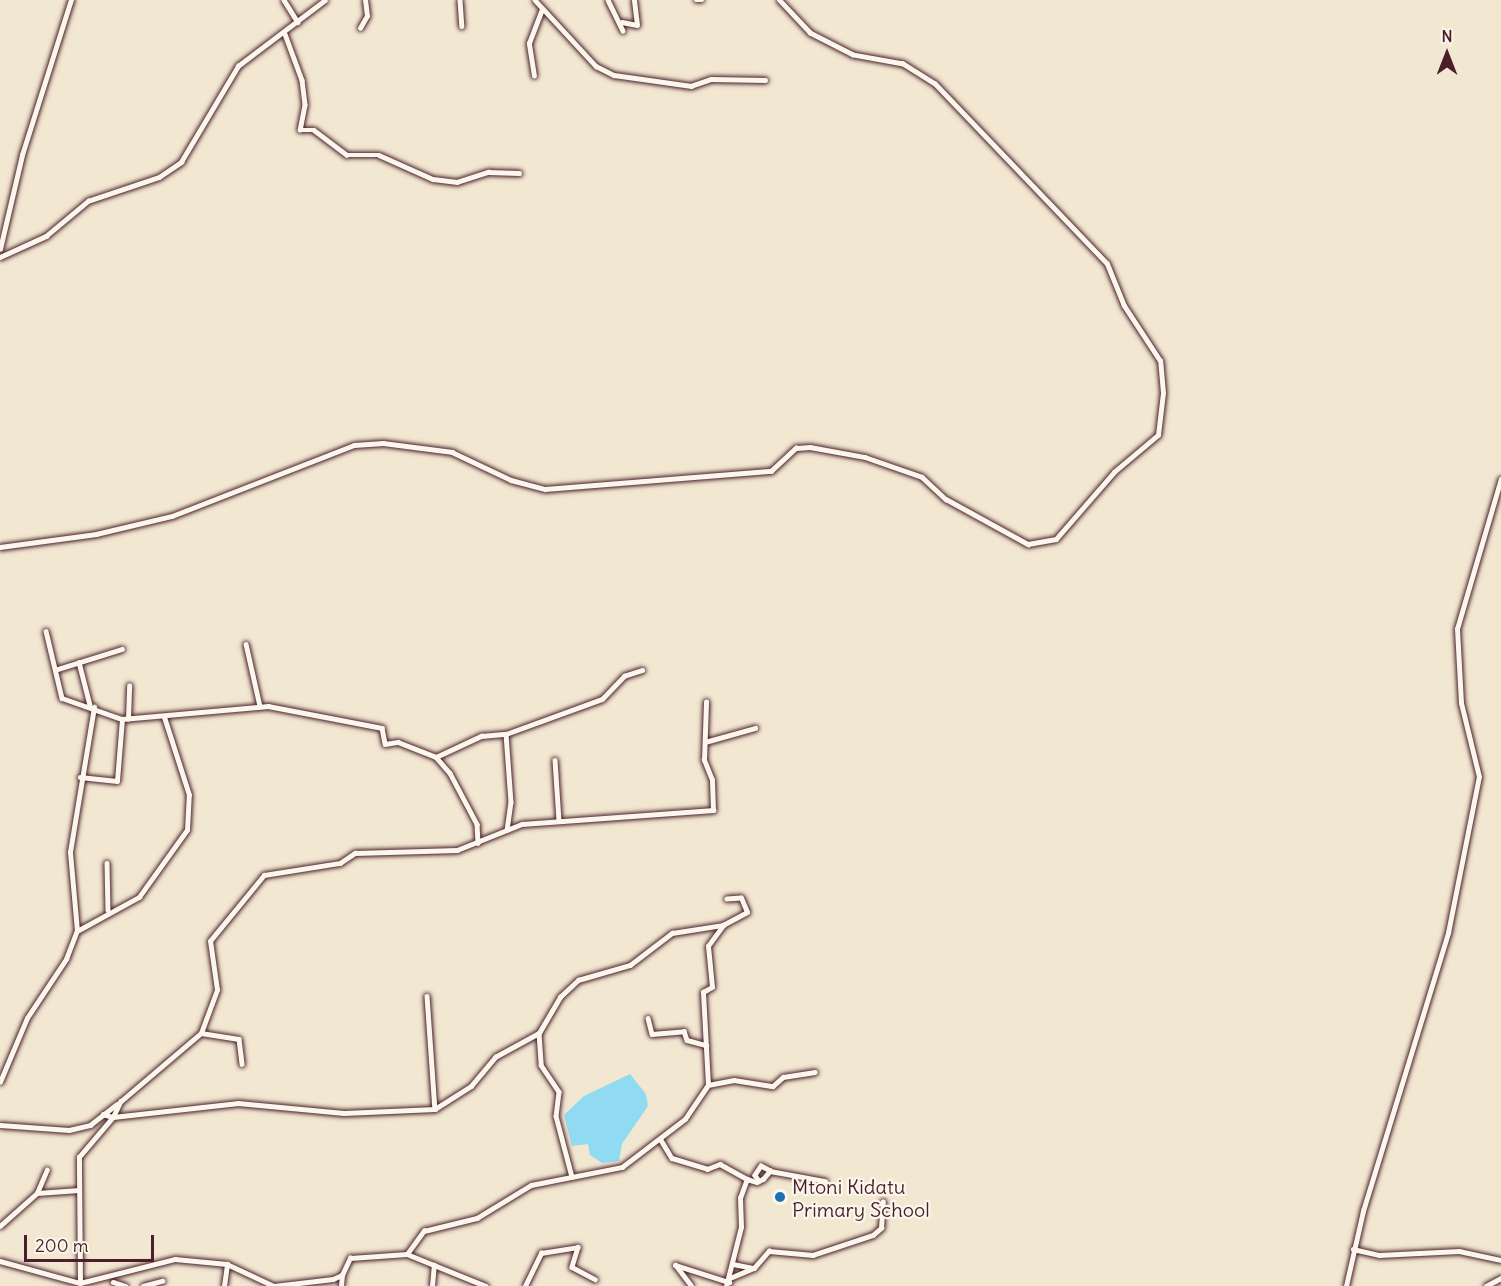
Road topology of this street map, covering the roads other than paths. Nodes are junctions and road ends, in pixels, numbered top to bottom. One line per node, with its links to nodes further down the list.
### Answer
1 (71, 0): 22 (street)
2 (284, 0): 13 (street)
3 (325, 0): 13 (street)
4 (364, 0): 16 (street)
5 (460, 0): 15 (street)
6 (535, 0): 12 (street)
7 (608, 0): 14 (street)
8 (634, 0): 14 (street)
9 (696, 0): 10 (street)
10 (701, 0)
11 (780, 0): 25 (street)
12 (542, 9): 19 (street); 20 (street)
13 (298, 22): 18 (street)
14 (622, 22): 17 (street)
15 (462, 26)
16 (360, 28)
17 (623, 31)
18 (285, 34): 21 (street); 23 (street)
19 (534, 76)
20 (765, 80)
21 (519, 173)
22 (0, 249)
23 (0, 257)
24 (1501, 479): 79 (street)
25 (0, 547)
26 (46, 631): 30 (street)
27 (246, 644): 35 (street)
28 (122, 648): 29 (street)
29 (79, 662): 30 (street); 34 (street)
30 (55, 670): 34 (street)
31 (642, 670): 40 (street)
32 (129, 686): 38 (street)
33 (706, 702): 41 (street)
34 (92, 706): 37 (street); 44 (street)
35 (260, 706): 36 (street); 42 (street)
36 (164, 717): 38 (street); 50 (street)
37 (122, 719): 38 (street); 44 (street)
38 (128, 719)
39 (756, 728): 41 (street)
40 (506, 734): 42 (street); 46 (street)
41 (705, 742): 45 (street)
42 (436, 757): 47 (street)
43 (555, 760): 45 (street)
44 (80, 777): 52 (street)
45 (559, 820): 46 (street)
46 (507, 830): 47 (street)
47 (478, 843): 55 (street)
48 (106, 863): 50 (street)
49 (727, 899): 51 (street)
50 (108, 910): 52 (street)
51 (723, 924): 56 (street); 57 (street)
52 (77, 931): 60 (street)
53 (426, 996): 63 (street)
54 (648, 1018): 57 (street)
55 (201, 1033): 58 (street); 62 (street)
56 (538, 1034): 63 (street); 71 (street)
57 (706, 1046): 61 (street)
58 (242, 1064)
59 (815, 1072): 61 (street)
60 (0, 1082)
61 (708, 1085): 68 (street)
62 (117, 1104): 64 (street); 66 (street)
63 (435, 1109): 66 (street)
64 (109, 1110): 65 (street); 66 (street)
65 (103, 1114): 66 (street); 67 (street)
66 (115, 1115): 75 (street)
67 (0, 1125)
68 (662, 1140): 71 (street); 72 (street)
69 (47, 1170): 76 (street)
70 (770, 1171): 73 (street); 73 (street); 74 (street)
71 (572, 1177): 80 (street)
72 (747, 1179): 73 (street); 84 (street)
73 (759, 1181)
74 (825, 1181)
75 (79, 1190): 76 (street); 91 (street)
76 (37, 1192): 78 (street)
77 (883, 1202): 86 (street)
78 (0, 1226)
79 (1353, 1249): 81 (street); 103 (street)
80 (408, 1254): 85 (street); 87 (street)
81 (1501, 1260)
82 (0, 1261): 91 (street)
83 (227, 1264): 87 (street); 92 (street); 97 (street)
84 (733, 1264): 86 (street); 93 (street)
85 (434, 1265): 99 (street); 100 (street)
86 (754, 1268): 93 (street)
87 (342, 1275): 98 (street)
88 (1501, 1278): 104 (street)
89 (595, 1279): 101 (street)
90 (162, 1281): 96 (street)
91 (78, 1282): 92 (street); 94 (street)
92 (113, 1282): 95 (street)
93 (728, 1282): 102 (street)
94 (70, 1286)
95 (125, 1286)
96 (143, 1286)
97 (224, 1286)
98 (341, 1286)
99 (432, 1286)
100 (486, 1286)
101 (525, 1286)
102 (691, 1286)
103 (1346, 1286)
104 (1486, 1286)

